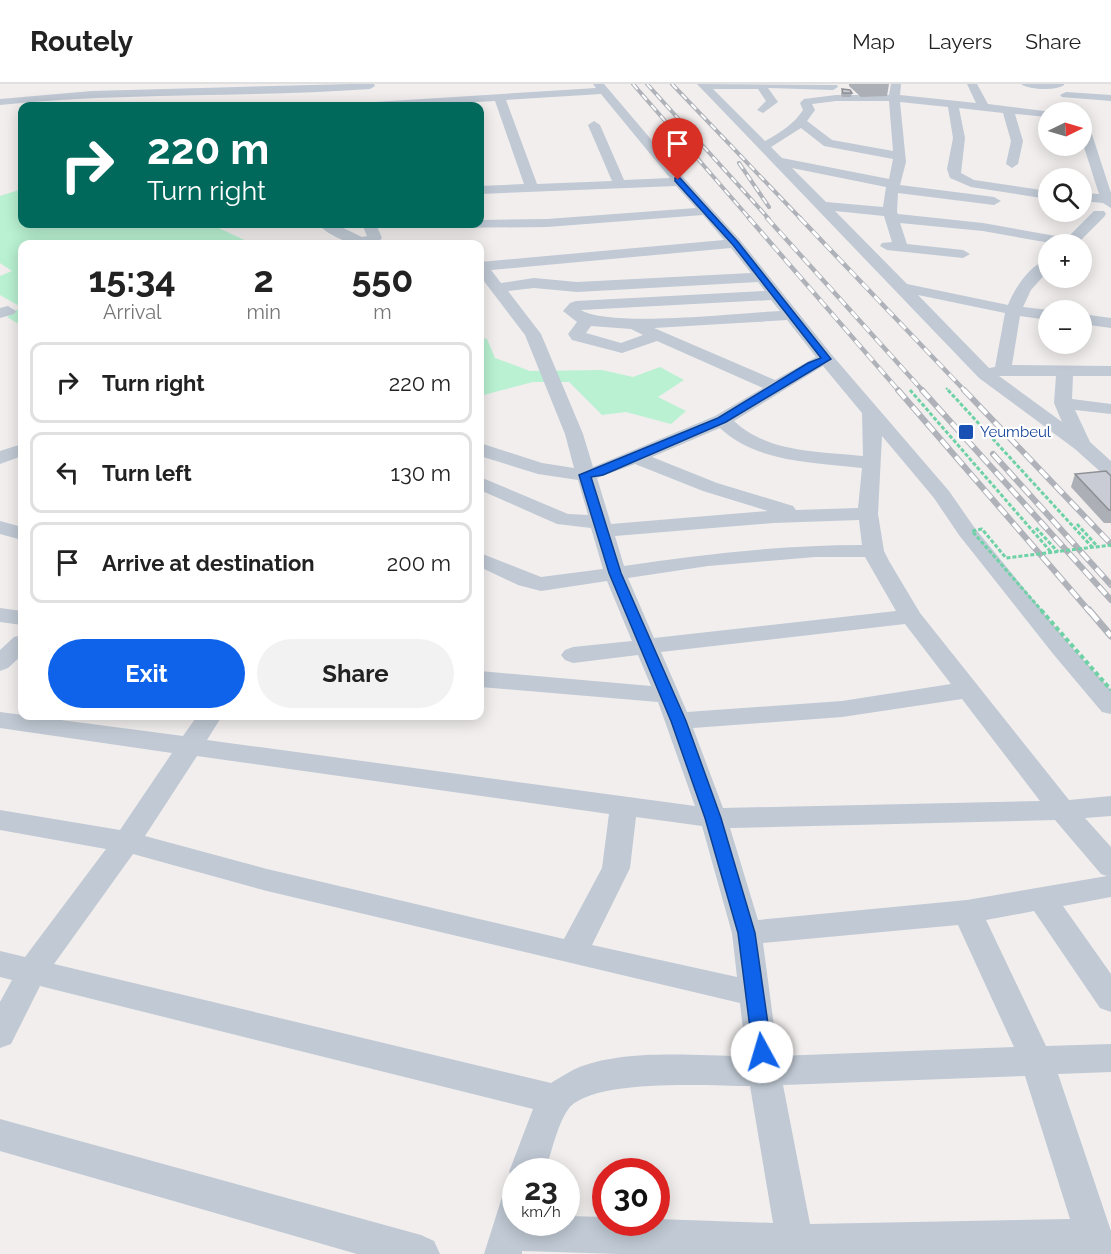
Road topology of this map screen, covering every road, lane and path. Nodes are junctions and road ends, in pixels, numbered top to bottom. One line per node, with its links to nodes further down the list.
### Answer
1 (527, 84): 16 (street)
2 (760, 84): 6 (street); 12 (street); 28 (street)
3 (972, 84): 26 (street)
4 (1026, 84): 14 (street)
5 (369, 85): 13 (street); 23 (street)
6 (703, 85): 34 (street)
7 (461, 86): 19 (street)
8 (601, 88): 16 (street); 39 (street)
9 (84, 89): 10 (street); 20 (street); 21 (street)
10 (130, 89): 11 (street); 22 (street)
11 (188, 89): 13 (street)
12 (834, 89): 15 (street); 32 (street)
13 (295, 92)
14 (1064, 92): 18 (street)
15 (895, 93): 25 (street); 36 (street)
16 (535, 94): 17 (street)
17 (499, 96): 19 (street); 27 (street)
18 (1111, 98)
19 (464, 99): 24 (street)
20 (0, 102)
21 (75, 102)
22 (121, 102)
23 (380, 102)
24 (429, 102)
25 (953, 106): 26 (street); 47 (street)
26 (985, 109): 29 (street)
27 (506, 110): 30 (street); 42 (street)
28 (763, 110)
29 (1008, 111): 31 (street); 38 (street)
30 (489, 112)
31 (1038, 113)
32 (800, 121): 34 (street); 36 (street)
33 (594, 125): 40 (street)
34 (763, 146): 37 (street)
35 (1092, 150): 44 (street)
36 (900, 156): 41 (street)
37 (777, 161): 41 (street); 49 (street)
38 (1012, 164)
39 (680, 182): 40 (street); 50 (street)
40 (620, 185): 42 (street)
41 (893, 186): 47 (street); 52 (street)
42 (532, 187): 43 (street)
43 (484, 190)
44 (1108, 194): 46 (street)
45 (1038, 196): 47 (street)
46 (1092, 196)
47 (1010, 197): 48 (street)
48 (1038, 204)
49 (823, 206): 52 (street); 63 (street)
50 (707, 211): 53 (street); 62 (street)
51 (1105, 214): 57 (street)
52 (891, 215): 58 (street); 64 (street)
53 (484, 224)
54 (332, 228): 60 (street)
55 (371, 228): 61 (street)
56 (452, 228): 59 (street)
57 (1082, 234)
58 (1038, 238)
59 (459, 239)
60 (355, 240)
61 (371, 240)
62 (735, 243): 66 (street); 69 (street)
63 (860, 244): 64 (street); 70 (street)
64 (901, 247): 65 (street)
65 (963, 254)
66 (484, 266)
67 (484, 271): 72 (street)
68 (1038, 272): 74 (street)
69 (762, 277): 72 (street); 73 (street)
70 (901, 287): 74 (street); 86 (street)
71 (484, 293): 72 (street)
72 (502, 295): 102 (street)
73 (774, 295): 76 (street); 78 (street)
74 (1011, 310): 75 (street); 83 (street)
75 (1038, 314)
76 (791, 315): 80 (street); 82 (street)
77 (1092, 320): 79 (street)
78 (587, 321): 80 (street); 81 (street)
79 (1111, 323)
80 (632, 324): 81 (street)
81 (658, 335): 87 (street)
82 (826, 359): 87 (street); 92 (street)
83 (1003, 370): 84 (street); 86 (street)
84 (1065, 371): 85 (street); 90 (street)
85 (1111, 371)
86 (985, 374): 94 (street)
87 (776, 387): 93 (street)
88 (946, 388): 112 (path)
89 (910, 390): 115 (path)
90 (1063, 403): 91 (street); 94 (street)
91 (1111, 409)
92 (871, 411): 99 (street); 130 (street)
93 (722, 420): 97 (street); 99 (street)
94 (1082, 445): 101 (street)
95 (484, 450): 102 (street)
96 (18, 452): 98 (street)
97 (636, 457): 102 (street); 105 (street)
98 (0, 459): 100 (street)
99 (871, 463): 104 (street)
100 (18, 466)
101 (1111, 471)
102 (585, 475): 107 (street)
103 (484, 485): 107 (street)
104 (868, 514): 105 (street); 114 (street)
105 (802, 515): 107 (street)
106 (1077, 524): 113 (path)
107 (600, 526): 118 (street)
108 (0, 527): 110 (street)
109 (1036, 528): 116 (path)
110 (18, 533)
111 (1111, 545): 113 (path, bridge)
112 (1092, 547): 113 (path, bridge); 116 (path, bridge)
113 (1098, 547)
114 (873, 550): 118 (street); 120 (street)
115 (1051, 552): 116 (path, bridge); 128 (path, bridge)
116 (1058, 552)
117 (484, 561): 118 (street)
118 (615, 573): 122 (street)
119 (0, 615): 121 (street)
120 (910, 616): 122 (street); 127 (street)
121 (18, 617)
122 (646, 645): 124 (street); 129 (street)
123 (18, 646): 125 (street)
124 (573, 655)
125 (0, 663)
126 (484, 679): 129 (street)
127 (968, 690): 133 (street); 137 (street)
128 (1111, 690)
129 (667, 695): 133 (street)
130 (1111, 706)
131 (0, 720): 134 (street)
132 (207, 720): 134 (street)
133 (678, 721): 138 (street)
134 (190, 746): 135 (street); 140 (street)
135 (624, 806): 138 (street); 146 (street)
136 (1111, 806): 137 (street)
137 (1062, 810): 138 (street); 141 (street)
138 (713, 818): 145 (street)
139 (0, 820): 140 (street)
140 (127, 842): 146 (street); 148 (street)
141 (1111, 866)
142 (1111, 886): 143 (street)
143 (1041, 898): 144 (street); 150 (street)
144 (967, 912): 145 (street); 153 (street)
145 (747, 933): 149 (street)
146 (572, 953): 149 (street)
147 (0, 964): 148 (street)
148 (32, 971): 151 (street); 155 (street)
149 (756, 994): 154 (street)
150 (1111, 999)
151 (0, 1034)
152 (1111, 1058): 153 (street)
153 (1037, 1061): 154 (street); 159 (street)
154 (764, 1071): 155 (street); 160 (street)
155 (554, 1099): 157 (street)
156 (0, 1135): 161 (street)
157 (532, 1158)
158 (580, 1235): 160 (street)
159 (1099, 1245): 160 (street)
160 (795, 1248)
161 (421, 1254)

